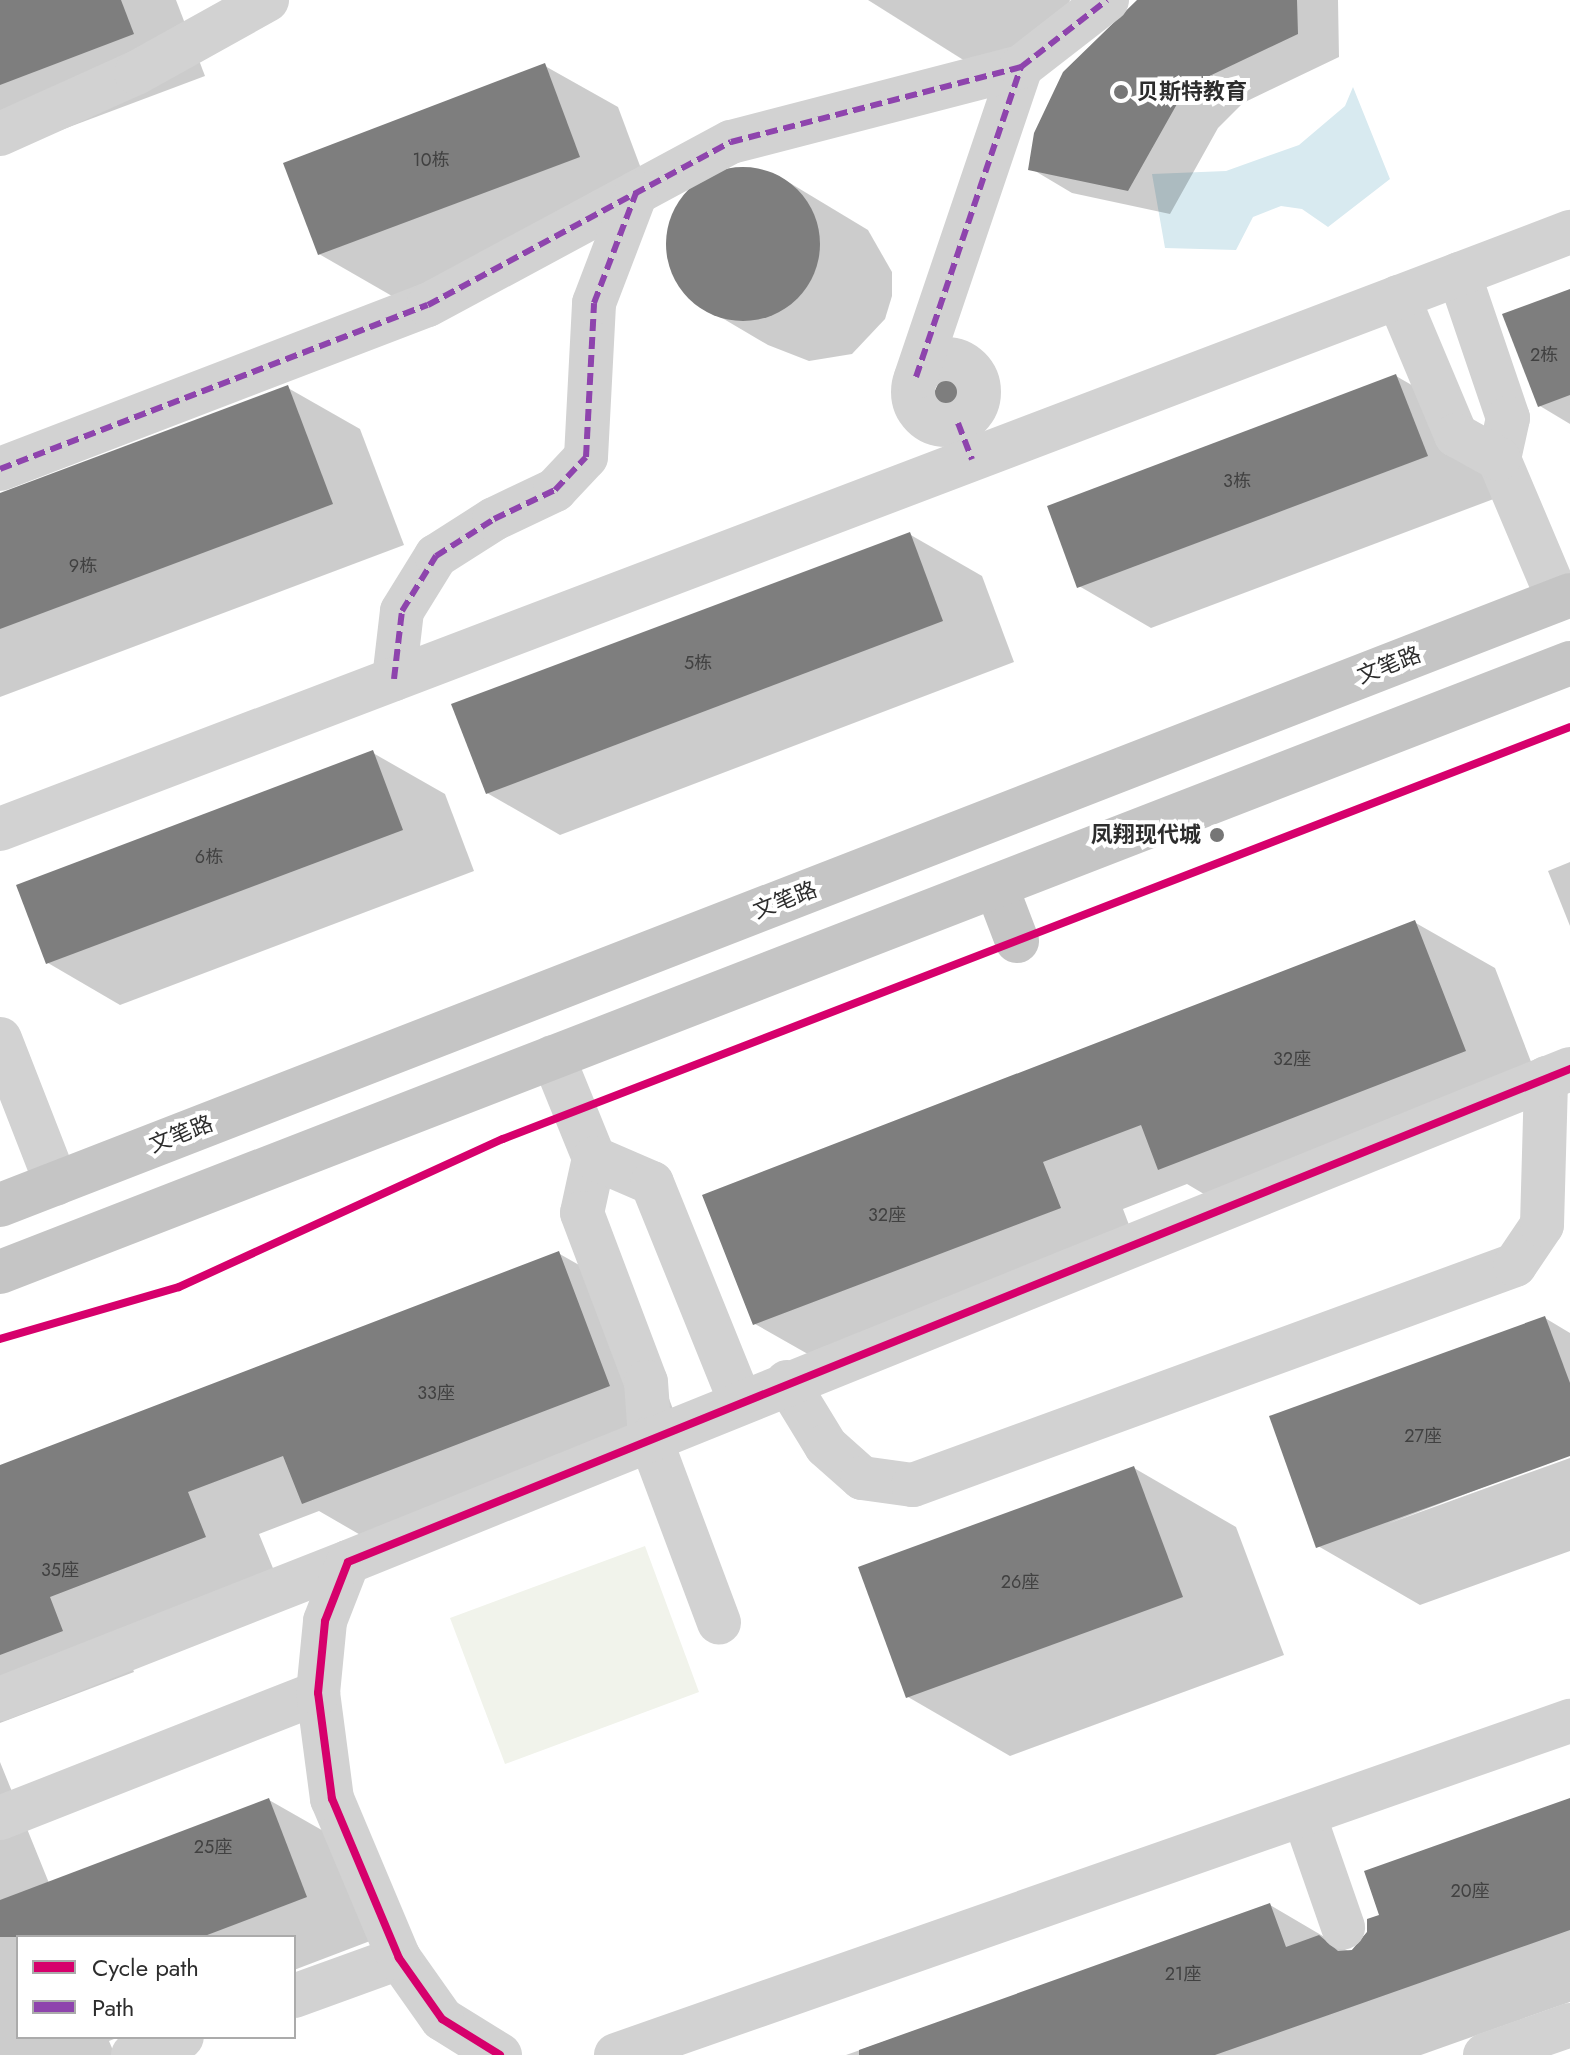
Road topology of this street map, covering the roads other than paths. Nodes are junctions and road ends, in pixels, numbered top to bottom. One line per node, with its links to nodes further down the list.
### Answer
1 (267, 0): 4 (street)
2 (1107, 0): 3 (street)
3 (1021, 67): 5 (street); 9 (street)
4 (0, 134)
5 (636, 193): 11 (street); 14 (street)
6 (1570, 232): 7 (street)
7 (1459, 274): 8 (street); 10 (street)
8 (1398, 297): 9 (street); 10 (street)
9 (965, 441): 14 (street)
10 (1499, 459): 12 (street)
11 (0, 469)
12 (1564, 597): 22 (main road, 文笔路)
13 (1570, 663): 16 (main road)
14 (394, 679): 15 (street)
15 (0, 829)
16 (996, 886): 17 (main road); 19 (main road)
17 (1017, 941)
18 (0, 1039): 22 (street)
19 (553, 1057): 21 (street); 24 (main road)
20 (1558, 1074): 25 (street); 25 (street)
21 (594, 1158): 26 (street); 27 (street)
22 (56, 1183): 23 (main road, 文笔路)
23 (0, 1205)
24 (0, 1272)
25 (787, 1382): 26 (street)
26 (740, 1401): 27 (street)
27 (650, 1438): 28 (street); 29 (street)
28 (348, 1562): 30 (street); 31 (street)
29 (719, 1623)
30 (318, 1693): 34 (street); 36 (street)
31 (0, 1699)
32 (1570, 1721): 33 (street)
33 (1304, 1815): 35 (street); 40 (street)
34 (0, 1818)
35 (1343, 1927)
36 (399, 1958): 37 (street); 39 (street)
37 (296, 1995)
38 (1570, 2025): 41 (street)
39 (500, 2055)
40 (616, 2055)
41 (1485, 2055)

